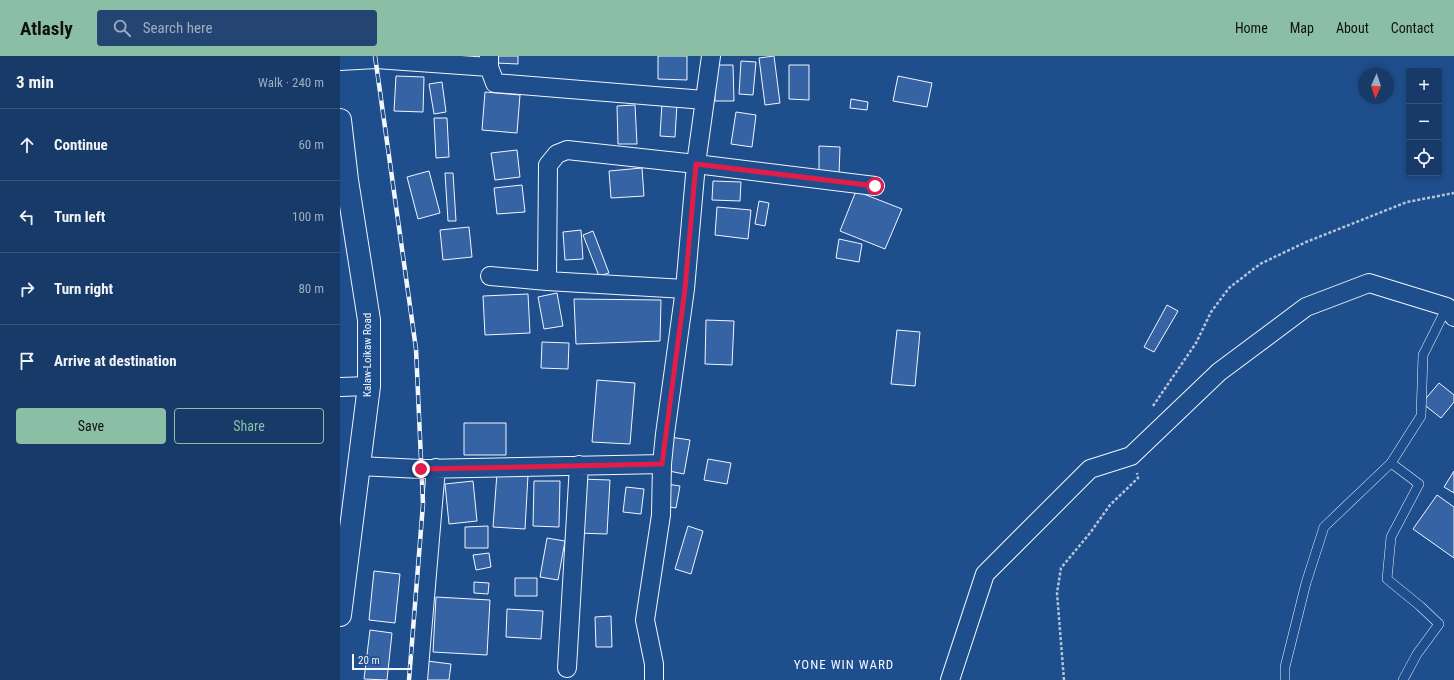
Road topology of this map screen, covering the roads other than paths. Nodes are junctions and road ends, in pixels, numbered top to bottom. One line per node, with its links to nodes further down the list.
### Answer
1 (711, 56): 4 (street)
2 (340, 61): 3 (street)
3 (489, 61): 4 (street)
4 (704, 100): 6 (street)
5 (340, 120): 7 (main road, Kalaw-Loikaw Road)
6 (696, 164): 8 (street); 10 (street); 11 (street)
7 (344, 180): 13 (main road, Kalaw-Loikaw Road)
8 (875, 186)
9 (490, 276): 10 (street)
10 (547, 282): 11 (street)
11 (685, 289): 16 (street)
12 (1450, 312): 15 (lane); 25 (street)
13 (369, 386): 14 (street); 18 (main road, Kalaw-Loikaw Road)
14 (340, 387)
15 (1392, 463): 26 (lane); 27 (lane)
16 (662, 464): 17 (street); 24 (street)
17 (579, 465): 19 (street); 22 (street)
18 (358, 466): 19 (street); 20 (main road, Kalaw-Loikaw Road)
19 (436, 468): 23 (street)
20 (344, 553): 21 (main road, Kalaw-Loikaw Road)
21 (340, 615)
22 (567, 668)
23 (418, 680)
24 (654, 680)
25 (950, 680)
26 (1285, 680)
27 (1403, 680)

